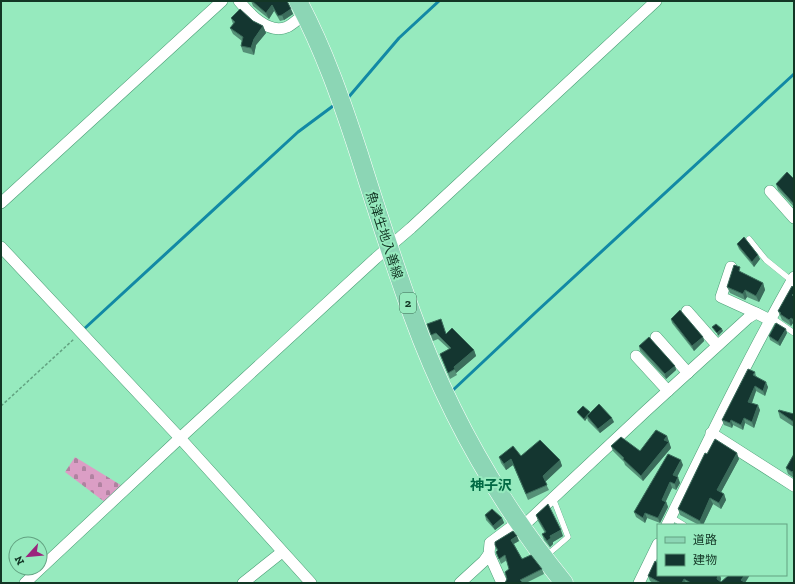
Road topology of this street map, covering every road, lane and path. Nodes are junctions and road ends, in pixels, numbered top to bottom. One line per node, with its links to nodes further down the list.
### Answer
1 (222, 1): 6 (street)
2 (239, 1): 4 (street)
3 (656, 1): 10 (street)
4 (302, 7): 10 (main road, 魚津生地入善線 / 2)
5 (770, 191): 7 (street)
6 (1, 203)
7 (794, 218)
8 (749, 239): 12 (lane)
9 (1, 247): 16 (street)
10 (389, 248): 25 (street); 30 (main road, 魚津生地入善線 / 2)
11 (731, 267): 14 (street)
12 (793, 279): 15 (street)
13 (687, 311): 19 (street)
14 (756, 313): 15 (street); 19 (street)
15 (770, 318): 17 (lane); 24 (street)
16 (81, 333): 23 (path); 25 (street)
17 (794, 333)
18 (656, 337): 21 (street)
19 (717, 346): 21 (street)
20 (636, 356): 22 (street)
21 (688, 373): 22 (street)
22 (668, 391): 27 (street)
23 (1, 406)
24 (711, 433): 26 (street); 28 (street)
25 (180, 438): 32 (street); 36 (street)
26 (794, 486)
27 (553, 498): 30 (street); 34 (lane)
28 (669, 521): 29 (lane)
29 (680, 524)
30 (519, 525): 33 (street); 34 (main road, 魚津生地入善線 / 2)
31 (657, 546): 41 (street)
32 (282, 552): 35 (street); 37 (street)
33 (489, 554): 38 (street); 39 (street)
34 (544, 557): 40 (main road, 魚津生地入善線 / 2)
35 (305, 580)
36 (25, 583)
37 (243, 583)
38 (460, 583)
39 (502, 583)
40 (564, 583)
41 (639, 583)

